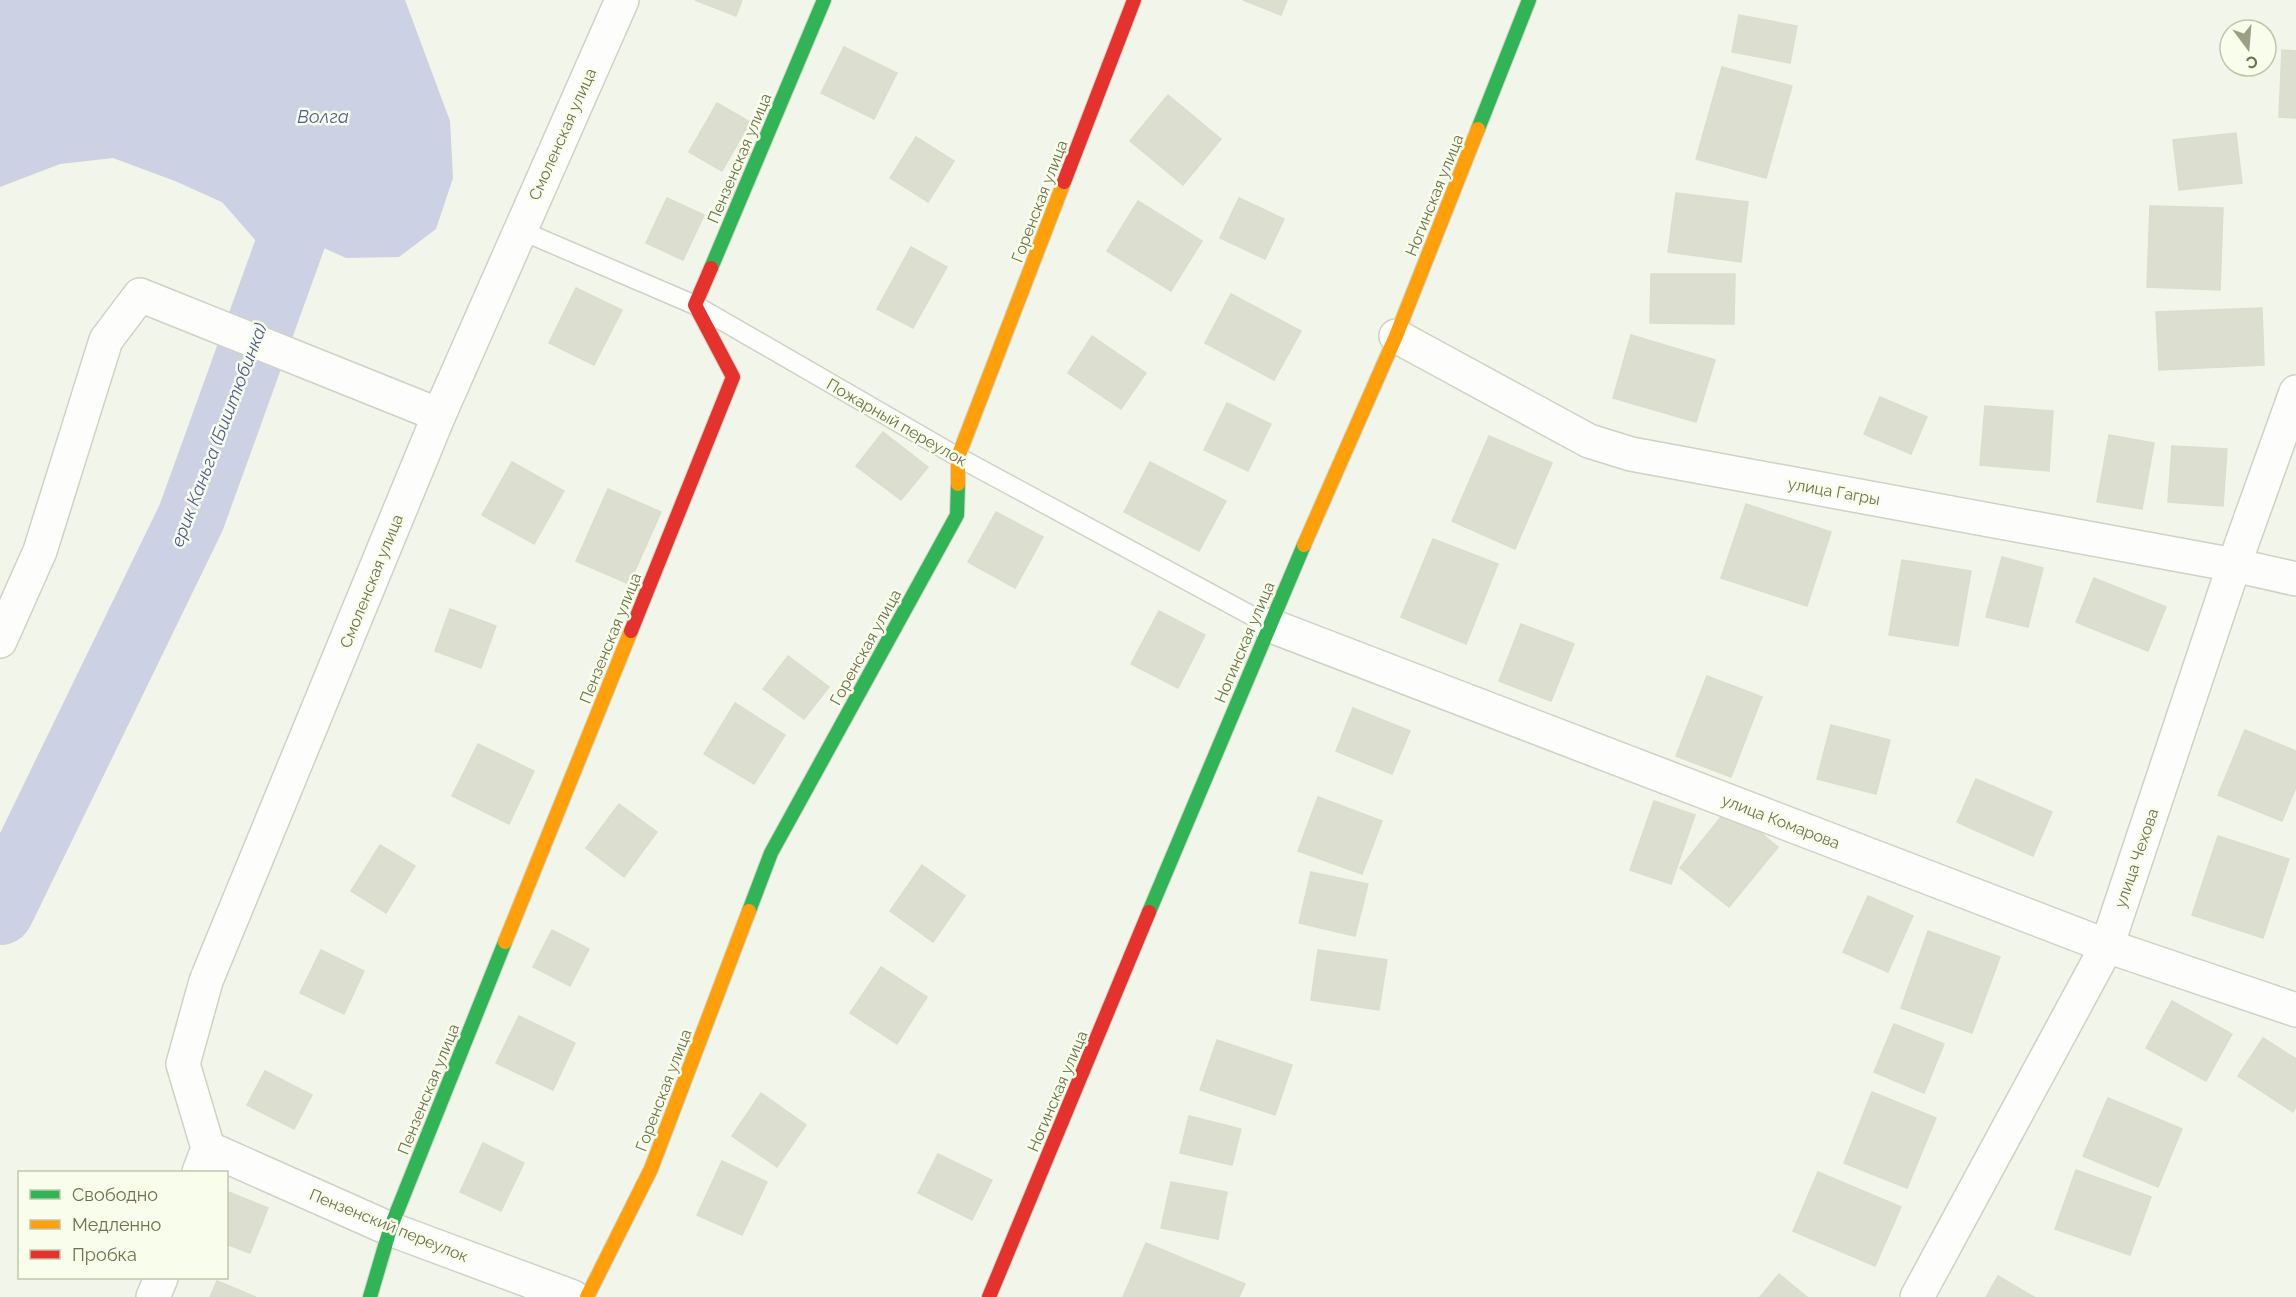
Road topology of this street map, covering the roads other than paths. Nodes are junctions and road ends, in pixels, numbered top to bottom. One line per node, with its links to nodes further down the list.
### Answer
1 (622, 0): 5 (street, Смоленская улица)
2 (824, 0): 6 (street, Пензенская улица)
3 (1134, 0): 10 (street, Горенская улица)
4 (1529, 0): 7 (street, Ногинская улица)
5 (520, 230): 6 (lane, Пожарный переулок); 9 (street, Смоленская улица)
6 (695, 305): 10 (lane, Пожарный переулок); 18 (street, Пензенская улица)
7 (1396, 336): 11 (street, улица Гагры); 13 (street, Ногинская улица)
8 (2296, 392): 11 (street, улица Чехова)
9 (439, 415): 14 (street); 17 (street, Смоленская улица)
10 (958, 457): 13 (lane, Пожарный переулок); 23 (street, Горенская улица)
11 (2234, 565): 12 (street, улица Гагры); 15 (street, улица Чехова)
12 (2296, 579)
13 (1269, 625): 15 (street, улица Комарова); 24 (street, Ногинская улица)
14 (0, 641)
15 (2107, 946): 16 (street, улица Комарова); 25 (street, улица Чехова)
16 (2296, 1010)
17 (204, 1160): 18 (street, Пензенский переулок)
18 (390, 1228): 21 (street, Пензенская улица); 22 (street, Пензенский переулок)
19 (160, 1279): 20 (street)
20 (153, 1297)
21 (370, 1297)
22 (573, 1297)
23 (587, 1297)
24 (989, 1297)
25 (1917, 1297)

